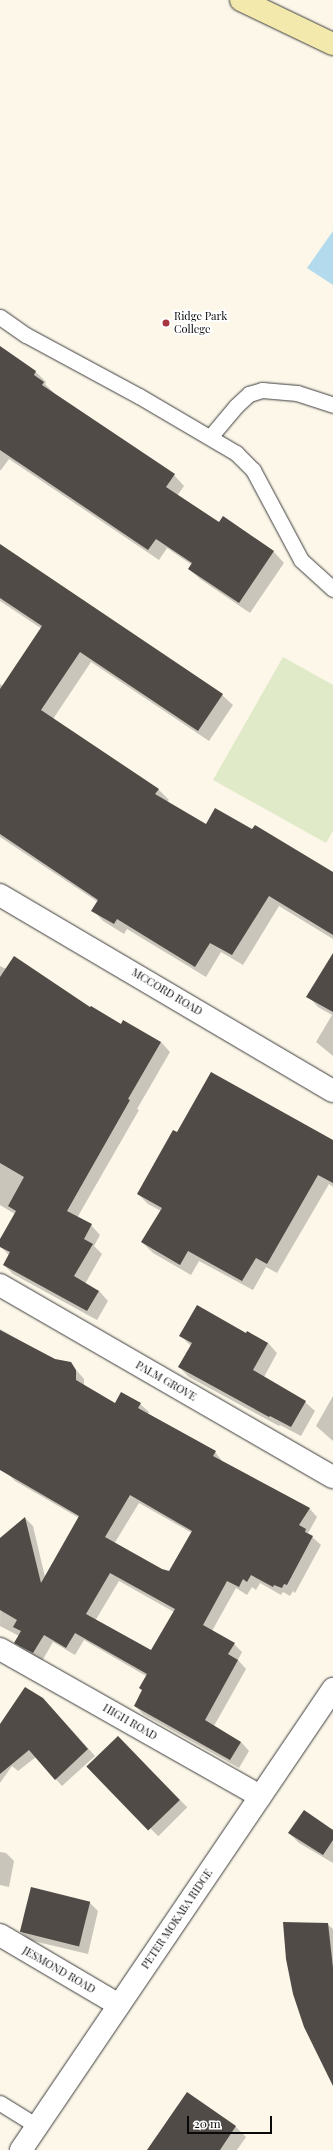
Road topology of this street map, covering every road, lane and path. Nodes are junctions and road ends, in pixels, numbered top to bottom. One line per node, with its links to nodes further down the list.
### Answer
1 (241, 0): 2 (main road)
2 (333, 44)
3 (0, 317): 5 (lane)
4 (333, 405): 5 (lane)
5 (210, 437): 6 (lane)
6 (333, 588)
7 (0, 894): 8 (street, MCCORD ROAD)
8 (333, 1091)
9 (0, 1285): 10 (street, PALM GROVE)
10 (333, 1477)
11 (0, 1648): 13 (street, HIGH ROAD)
12 (333, 1689): 13 (street, PETER MOKABA RIDGE)
13 (260, 1796): 15 (street, PETER MOKABA RIDGE)
14 (0, 1936): 15 (street, JESMOND ROAD)
15 (119, 2005): 17 (street, PETER MOKABA RIDGE)
16 (0, 2103): 17 (lane)
17 (31, 2141)

